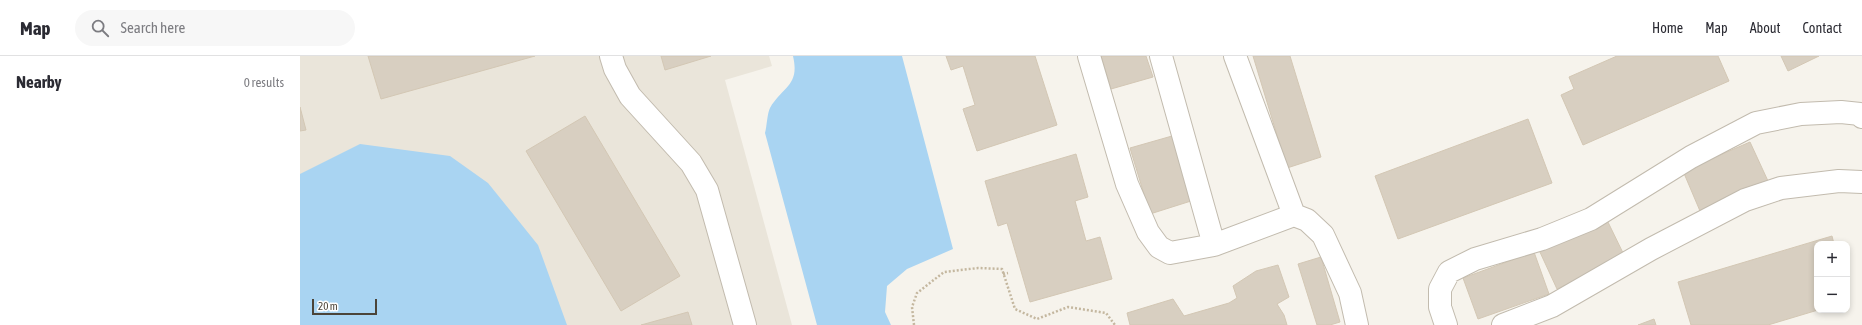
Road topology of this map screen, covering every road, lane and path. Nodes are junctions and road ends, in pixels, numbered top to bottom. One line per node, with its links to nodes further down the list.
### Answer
1 (612, 56): 11 (lane)
2 (1089, 56): 8 (lane)
3 (1161, 56): 8 (lane)
4 (1235, 56): 7 (lane)
5 (1862, 117): 15 (lane)
6 (1862, 182): 16 (lane)
7 (1294, 215): 8 (lane); 14 (lane)
8 (1214, 244)
9 (1008, 273): 10 (path)
10 (1004, 274): 12 (path); 13 (path)
11 (745, 325)
12 (914, 325)
13 (1115, 325)
14 (1357, 325)
15 (1446, 325)
16 (1503, 325)

